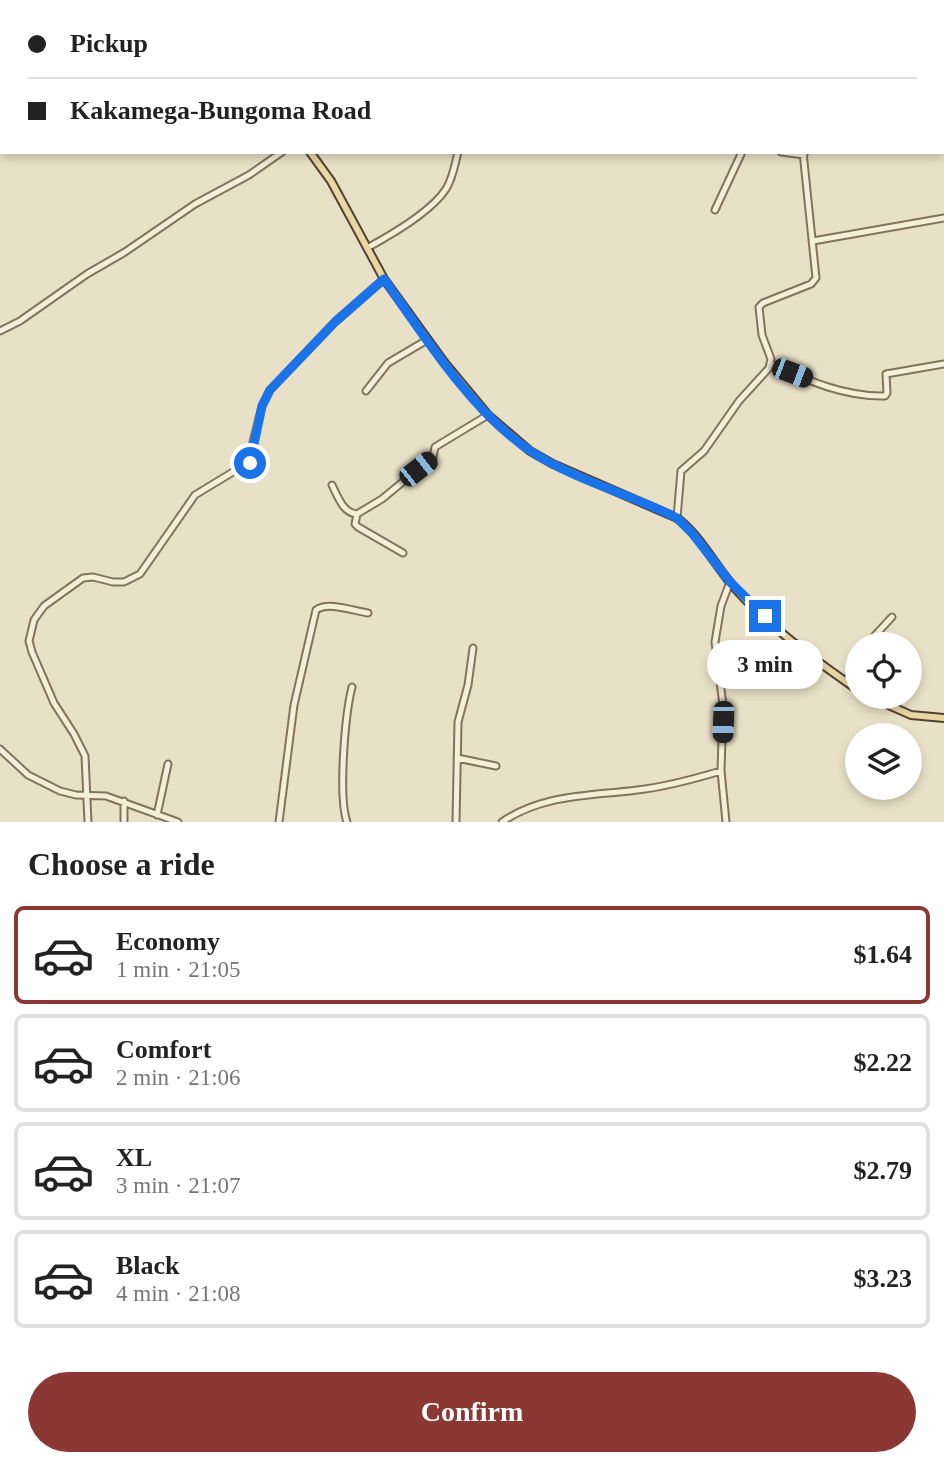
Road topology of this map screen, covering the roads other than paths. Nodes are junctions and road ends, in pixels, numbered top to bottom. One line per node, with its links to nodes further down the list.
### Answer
1 (279, 154): 11 (street)
2 (311, 154): 9 (main road)
3 (457, 154): 9 (street)
4 (741, 154): 6 (street)
5 (804, 154): 8 (street)
6 (715, 210)
7 (944, 218): 8 (street)
8 (813, 242): 13 (street)
9 (367, 248): 10 (main road)
10 (384, 279): 12 (main road); 37 (street)
11 (0, 331)
12 (427, 340): 15 (street); 16 (main road)
13 (771, 364): 14 (street); 19 (street)
14 (944, 365)
15 (366, 391)
16 (488, 415): 18 (street); 19 (main road)
17 (332, 485): 18 (street)
18 (357, 514): 20 (street)
19 (677, 518): 21 (main road)
20 (402, 553)
21 (730, 582): 26 (main road); 36 (street)
22 (368, 613): 43 (street)
23 (892, 617): 24 (street)
24 (878, 632)
25 (473, 648): 32 (street)
26 (845, 681)
27 (352, 687): 44 (street)
28 (897, 709): 29 (main road)
29 (944, 718)
30 (0, 749): 31 (street)
31 (6, 756): 33 (street); 37 (street)
32 (457, 758): 35 (street); 45 (street)
33 (0, 761)
34 (168, 764): 39 (street)
35 (496, 766)
36 (722, 771): 46 (street); 47 (street)
37 (88, 796): 38 (street); 40 (street)
38 (124, 801): 39 (street); 41 (street)
39 (157, 815): 42 (street)
40 (88, 822)
41 (124, 822)
42 (178, 822)
43 (279, 822)
44 (347, 822)
45 (456, 822)
46 (502, 822)
47 (726, 822)

